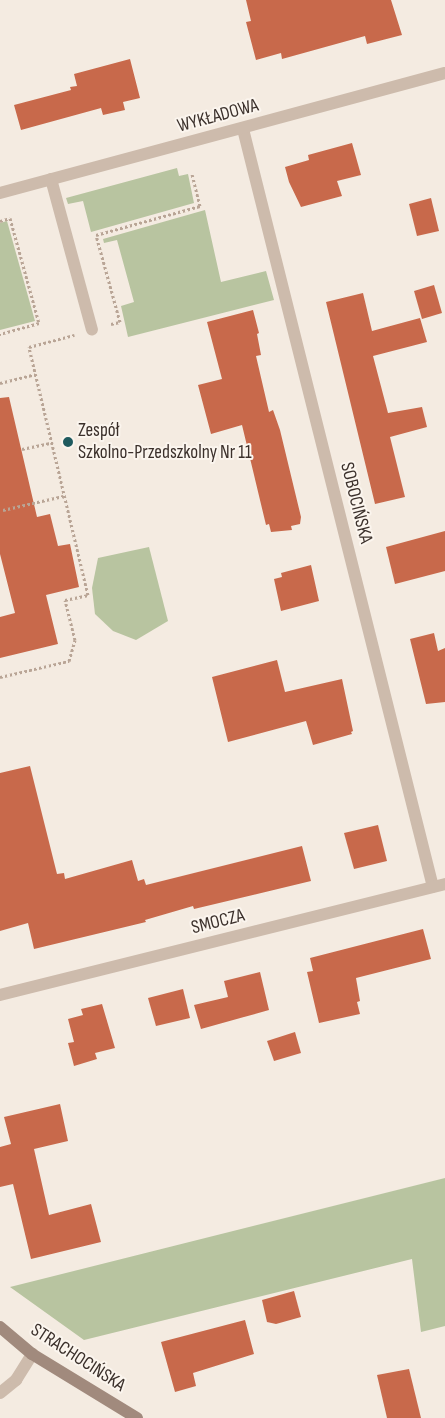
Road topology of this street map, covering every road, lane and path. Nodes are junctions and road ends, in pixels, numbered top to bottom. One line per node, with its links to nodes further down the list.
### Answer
1 (445, 73): 2 (street, WYKŁADOWA)
2 (243, 129): 4 (street, WYKŁADOWA); 16 (street, SOBOCIŃSKA)
3 (192, 173): 7 (path)
4 (51, 179): 5 (street, WYKŁADOWA); 7 (street)
5 (0, 194)
6 (0, 221): 8 (path)
7 (92, 330): 9 (path)
8 (0, 334)
9 (35, 374): 10 (path); 11 (path)
10 (0, 383)
11 (50, 443): 12 (path); 13 (path)
12 (22, 449)
13 (64, 496): 14 (path); 15 (path)
14 (4, 510)
15 (0, 677)
16 (439, 885): 17 (street, SMOCZA)
17 (0, 995)
18 (0, 1327): 19 (main road, STRACHOCIŃSKA)
19 (32, 1354): 20 (street); 21 (main road, STRACHOCIŃSKA)
20 (0, 1393)
21 (137, 1418)

